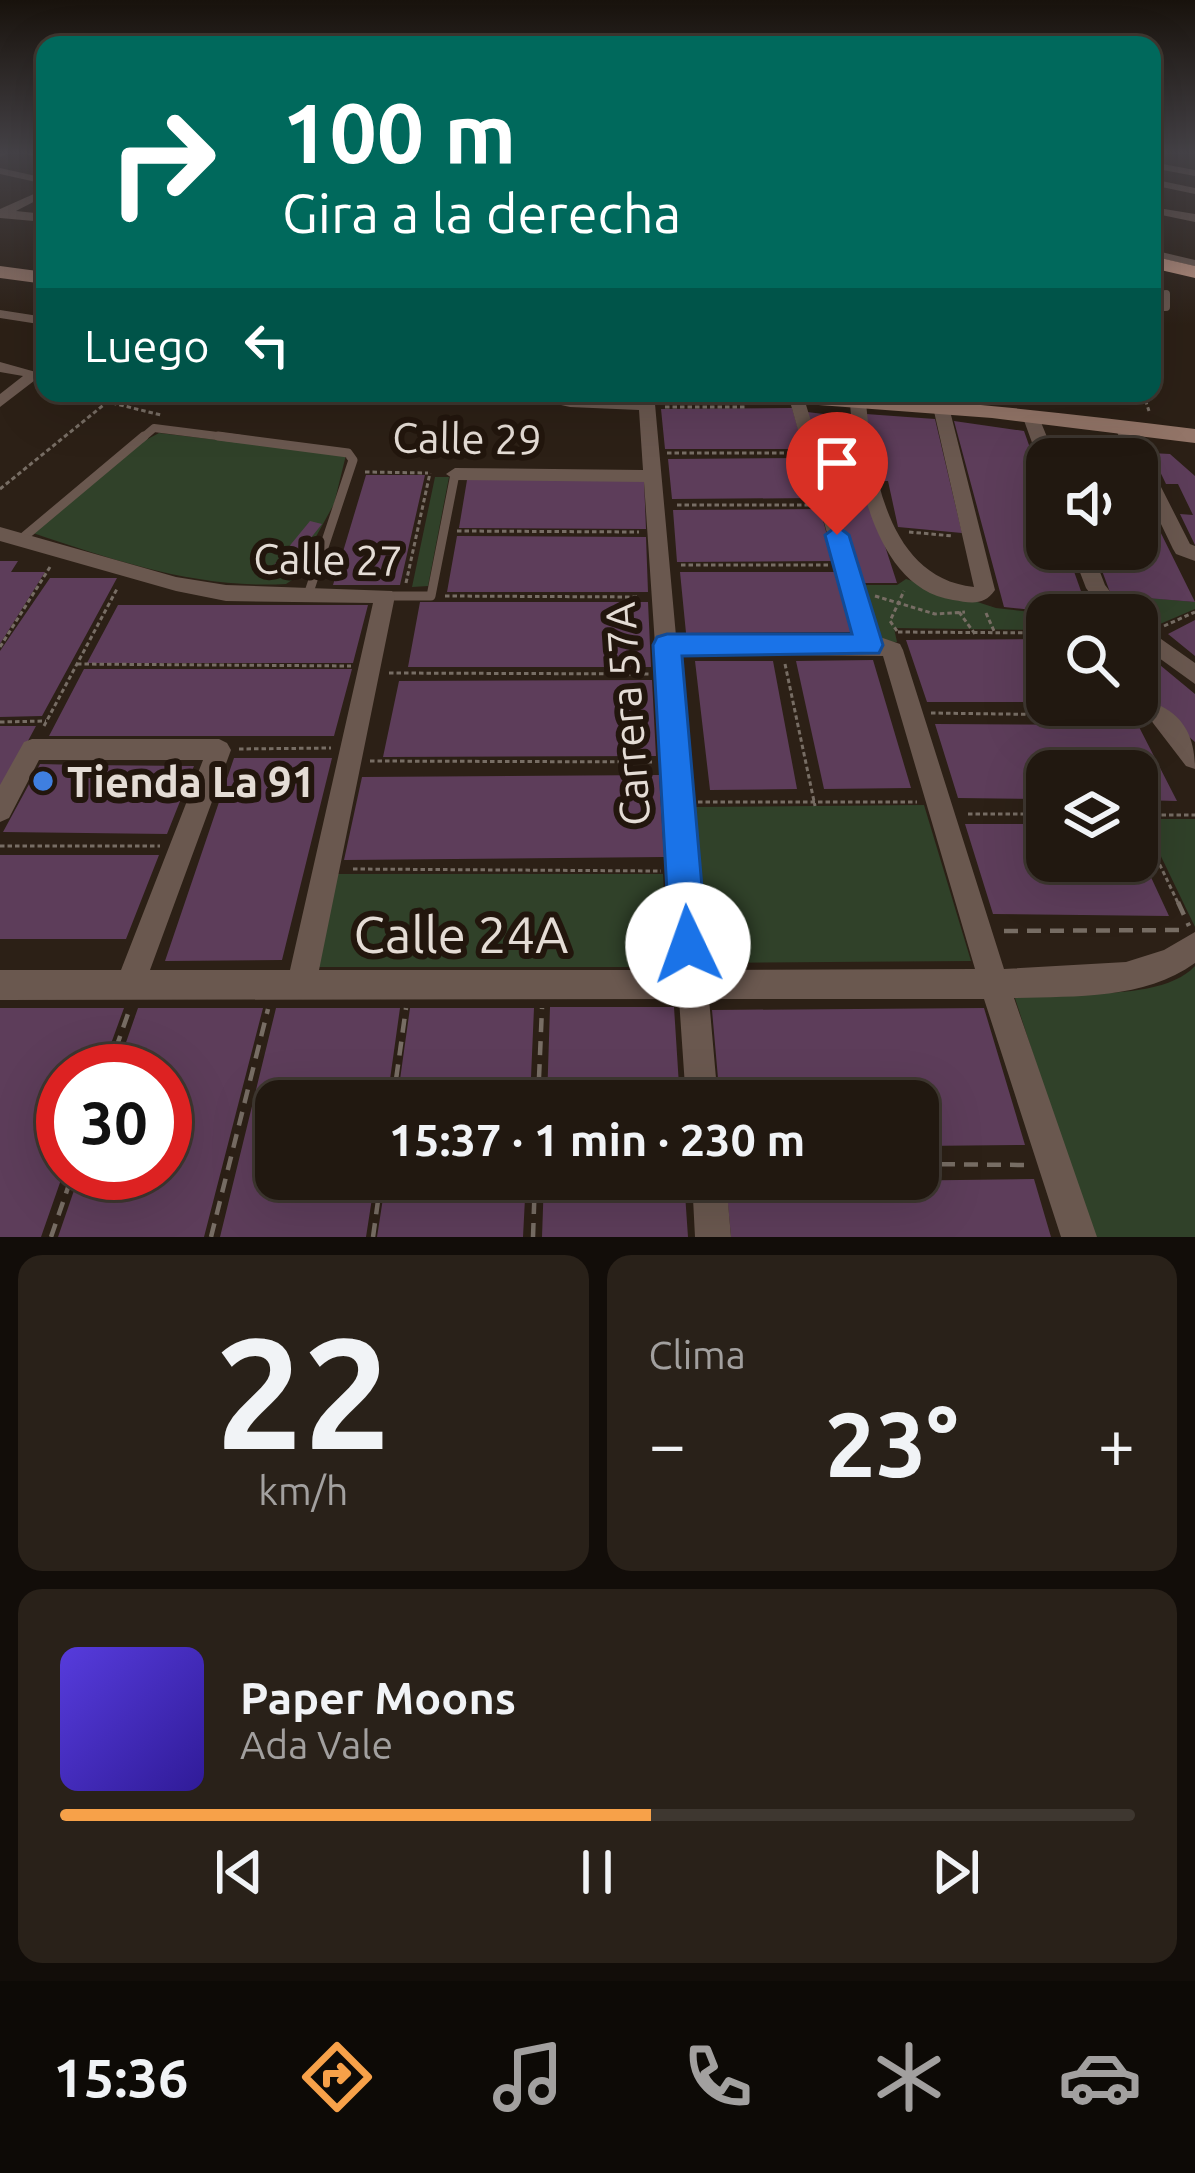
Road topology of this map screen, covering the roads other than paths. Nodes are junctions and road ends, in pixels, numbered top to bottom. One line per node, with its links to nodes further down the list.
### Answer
1 (1, 212): 3 (street)
2 (1161, 212): 4 (street)
3 (36, 217)
4 (1195, 218)
5 (1161, 254): 6 (highway)
6 (1195, 262)
7 (0, 272): 8 (main road)
8 (36, 277)
9 (1166, 295): 10 (lane)
10 (1161, 308)
11 (0, 314): 12 (street)
12 (36, 320)
13 (0, 367): 14 (street)
14 (0, 402)
15 (570, 402): 16 (street, Calle 29)
16 (645, 402): 24 (street, Carrera 57A)
17 (798, 402): 30 (street)
18 (858, 402): 19 (main road); 19 (street)
19 (941, 407): 20 (main road)
20 (1030, 415): 21 (main road); 23 (street)
21 (1122, 426): 22 (main road); 27 (street)
22 (1193, 437)
23 (1039, 438)
24 (654, 464): 25 (street, Calle 29); 31 (street, Carrera 57A)
25 (455, 474): 29 (lane, Calle 27)
26 (10, 537): 28 (street, Calle 27); 28 (lane, Calle 29)
27 (1195, 554)
28 (308, 595): 29 (street, Calle 27)
29 (394, 596): 40 (street)
30 (882, 641): 31 (street); 41 (street)
31 (667, 645): 38 (street, Carrera 57A)
32 (1158, 646): 33 (street)
33 (1195, 675)
34 (1161, 716): 35 (street)
35 (1195, 758)
36 (0, 810): 39 (street)
37 (1195, 946): 41 (street, Calle 24A)
38 (690, 982): 40 (street, Calle 24A); 41 (street, Calle 24A); 43 (street, Carrera 57A)
39 (134, 984): 40 (street, Calle 24A); 42 (street, Calle 24A)
40 (288, 984)
41 (994, 984): 46 (street)
42 (0, 985)
43 (700, 1080)
44 (710, 1200): 45 (street)
45 (713, 1237)
46 (1079, 1237)

